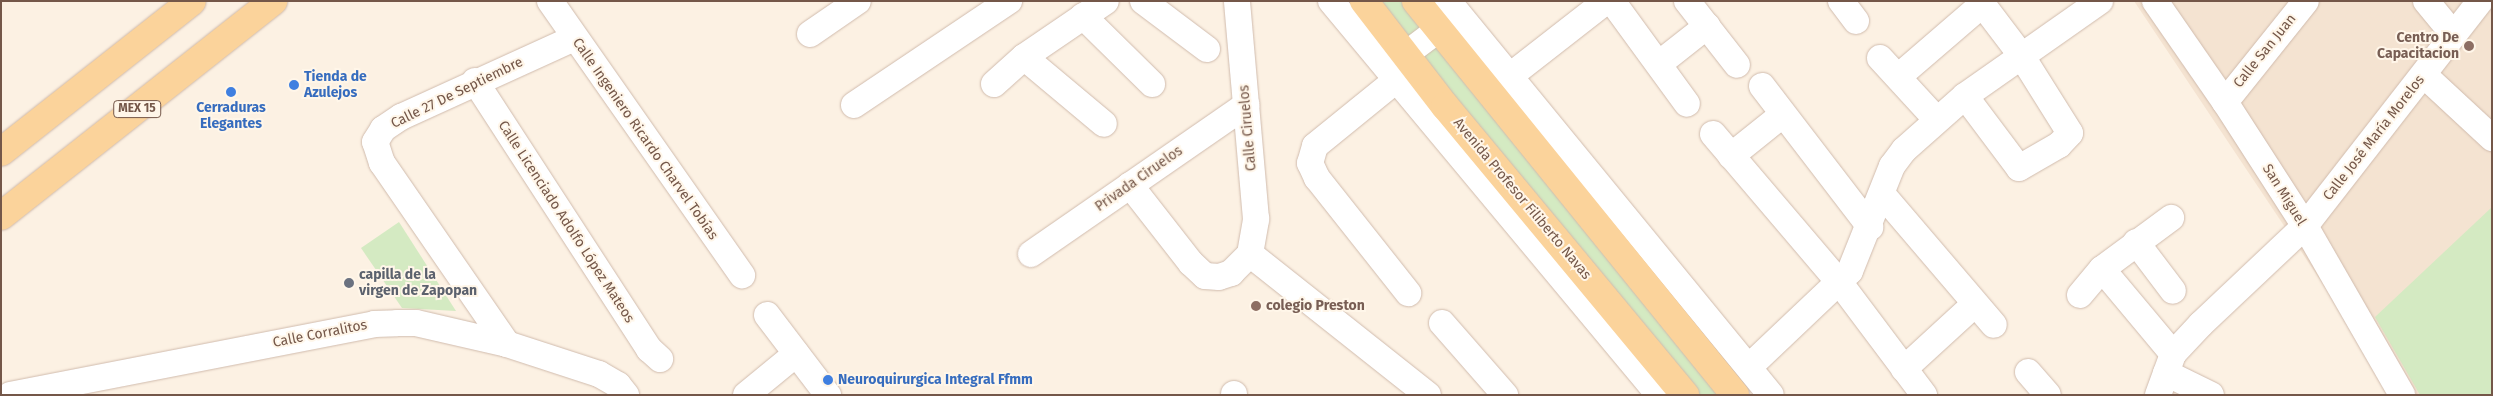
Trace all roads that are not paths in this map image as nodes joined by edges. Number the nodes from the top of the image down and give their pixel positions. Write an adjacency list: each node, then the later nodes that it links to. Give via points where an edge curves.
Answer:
1 (192, 1): 53 (main road)
2 (273, 1): 57 (main road, MEX 15)
3 (550, 1): 27 (street, Calle Ingeniero Ricardo Charvel Tobías)
4 (858, 1): 25 (street)
5 (1009, 1): 47 (street)
6 (1106, 1): 22 (street)
7 (1143, 1): 28 (street)
8 (1237, 1): 46 (street, Calle Ciruelos)
9 (1331, 1): 39 (street)
10 (1364, 1): 29 (main road, Avenida Profesor Filiberto Navas)
11 (1416, 1): 24 (main road)
12 (1448, 1): 36 (street)
13 (1606, 1): 36 (street)
14 (1612, 1): 33 (street)
15 (1687, 1): 23 (street)
16 (2100, 1): 30 (street)
17 (2155, 1): 44 (street, San Miguel)
18 (2306, 1): 44 (street, Calle San Juan)
19 (2426, 1): 26 (street)
20 (2480, 1): 26 (street, Calle José María Morelos)
21 (1981, 3): 30 (street); 37 (street)
22 (1083, 16): 31 (street); 41 (street)
23 (1706, 26): 33 (street); 34 (street)
24 (1439, 29): 29 (street); 89 (main road)
25 (810, 34)
26 (2454, 35): 35 (street, Calle José María Morelos)
27 (574, 38): 38 (street, Calle 27 De Septiembre); 65 (street, Calle Ingeniero Ricardo Charvel Tobías)
28 (1207, 49)
29 (1406, 54): 88 (main road, Avenida Profesor Filiberto Navas, via 1445,106)
30 (2021, 56): 43 (street); 43 (street, via 2070,130 2059,145 2019,168)
31 (1024, 57): 40 (street); 50 (street)
32 (1880, 58): 37 (street)
33 (1660, 63): 45 (street)
34 (1737, 65)
35 (2424, 75): 52 (street); 59 (street, Calle José María Morelos)
36 (1510, 76): 77 (street)
37 (1898, 77): 49 (street)
38 (475, 81): 74 (street, Calle 27 De Septiembre, via 389,125 376,138 375,148 382,163); 76 (street, Calle Licenciado Adolfo López Mateos, via 649,349)
39 (1395, 81): 68 (street, via 1314,146 1310,163 1318,178); 87 (street)
40 (994, 84)
41 (1152, 84)
42 (1762, 86): 48 (street)
43 (1965, 96): 49 (street)
44 (2225, 102): 59 (street, San Miguel)
45 (1687, 104)
46 (1246, 105): 55 (street, Privada Ciruelos); 63 (street, Calle Ciruelos, via 1256,219)
47 (854, 106)
48 (1782, 115): 54 (street); 60 (street)
49 (1936, 119): 56 (street, via 1896,159)
50 (1104, 124)
51 (1713, 134): 54 (street)
52 (2492, 138)
53 (1, 152)
54 (1731, 156): 66 (street)
55 (1130, 185): 62 (street, Privada Ciruelos); 63 (street, via 1191,263 1205,276 1220,277 1231,273)
56 (1882, 194): 60 (street); 70 (street)
57 (1, 216)
58 (2171, 218): 61 (street)
59 (2305, 226): 80 (street, Calle José María Morelos, via 2201,324); 94 (street, San Miguel)
60 (1870, 227): 66 (street, via 1850,271)
61 (2136, 242): 64 (street); 67 (street)
62 (1031, 254)
63 (1250, 254): 85 (street)
64 (2102, 269): 69 (street); 80 (street)
65 (742, 275)
66 (1840, 283): 77 (street); 78 (street)
67 (2173, 291)
68 (1408, 293)
69 (2080, 295)
70 (1975, 304): 73 (street); 78 (street)
71 (767, 315): 75 (street)
72 (1442, 323): 86 (street)
73 (1994, 325)
74 (507, 344): 81 (street, Calle Corralitos, via 599,374); 82 (street, Calle Corralitos, via 416,323 374,324)
75 (796, 354): 83 (street); 84 (street)
76 (660, 359)
77 (1749, 367): 90 (street)
78 (1904, 369): 91 (street)
79 (2028, 372): 92 (street)
80 (2166, 374): 93 (street)
81 (625, 392)
82 (10, 395)
83 (746, 395)
84 (828, 395)
85 (1428, 395)
86 (1505, 395)
87 (1659, 395)
88 (1685, 395)
89 (1735, 395)
90 (1771, 395)
91 (1924, 395)
92 (2048, 395)
93 (2211, 395)
94 (2402, 395)

